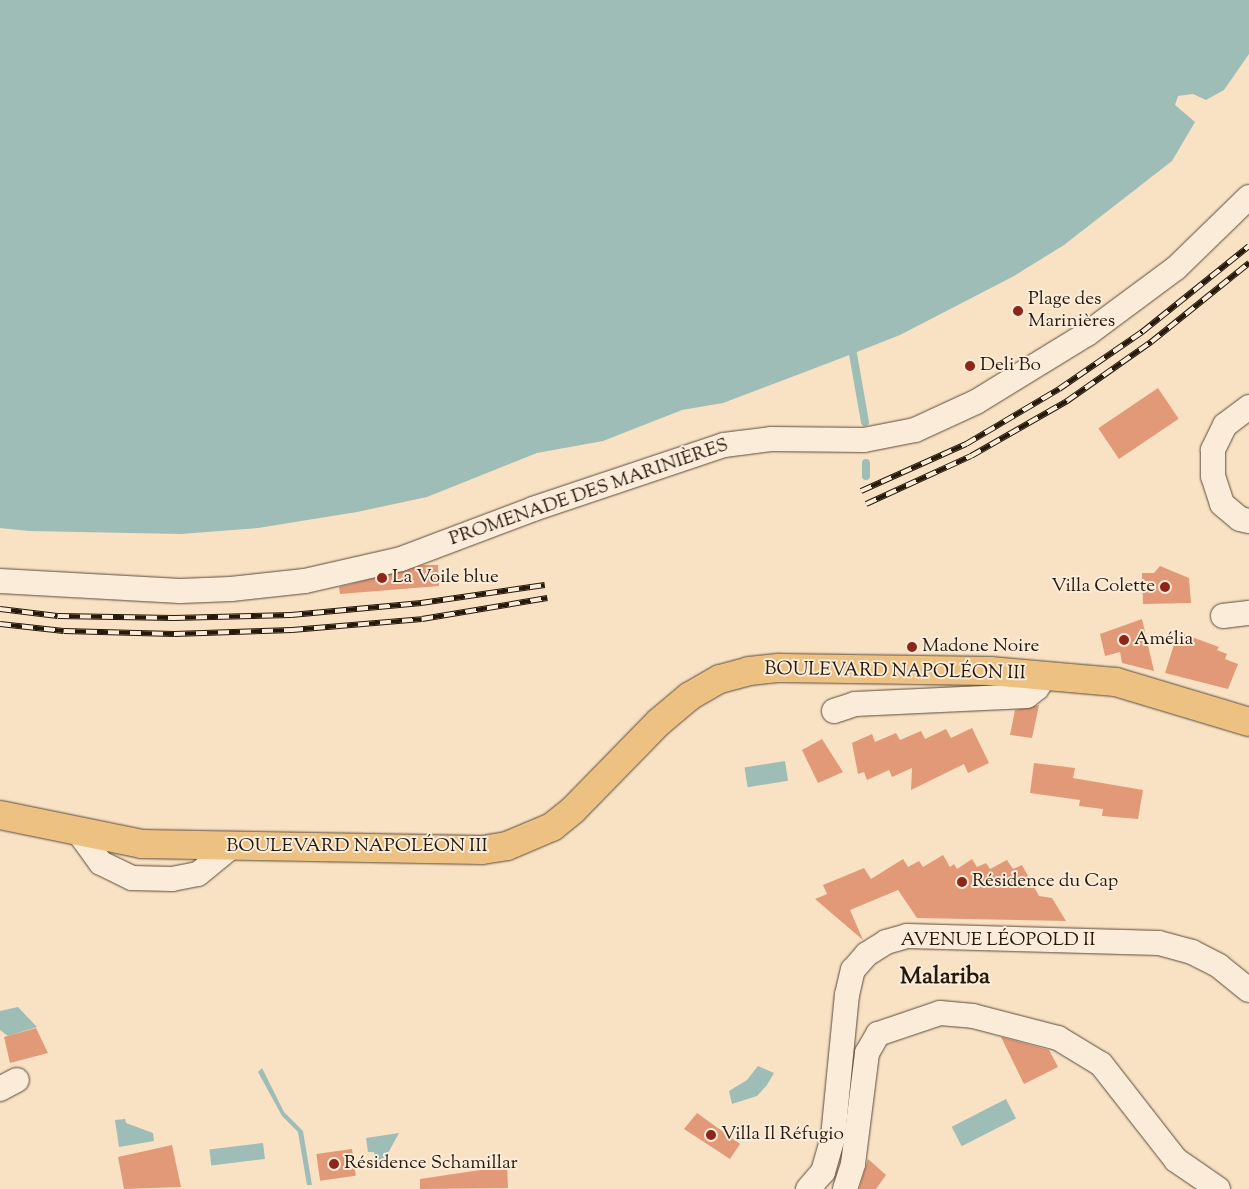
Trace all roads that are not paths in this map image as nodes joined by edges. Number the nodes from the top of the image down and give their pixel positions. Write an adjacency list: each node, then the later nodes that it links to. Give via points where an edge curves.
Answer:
1 (1249, 178): 2 (street, PROMENADE DES MARINIÈRES)
2 (1241, 205): 5 (street, PROMENADE DES MARINIÈRES, via 1176,268 1088,334 976,402 915,430 864,440 772,439 724,445 533,509 401,559 304,581 231,590 180,591)
3 (1249, 406): 4 (street, via 1225,425 1213,450 1213,476 1222,504 1240,519)
4 (1249, 521)
5 (0, 581)
6 (1249, 613): 7 (street)
7 (1223, 616)
8 (1045, 675): 9 (street, via 1027,696 855,704); 10 (main road, BOULEVARD NAPOLÉON III, via 1116,682); 11 (main road, BOULEVARD NAPOLÉON III, via 990,671 780,668 749,671 720,679 690,696 659,722 573,810 552,827 507,846 482,850 142,844)
9 (834, 711)
10 (1249, 722)
11 (0, 815)
12 (1249, 990): 13 (street, AVENUE LÉOPOLD II, via 1206,959 1159,943 908,936 886,942 867,954 854,970 847,995 833,1137 823,1172)
13 (808, 1189)
14 (845, 1189): 15 (street, via 853,1164 867,1053 878,1034 940,1013 973,1016 1058,1038 1101,1064 1176,1160)
15 (1218, 1189)

